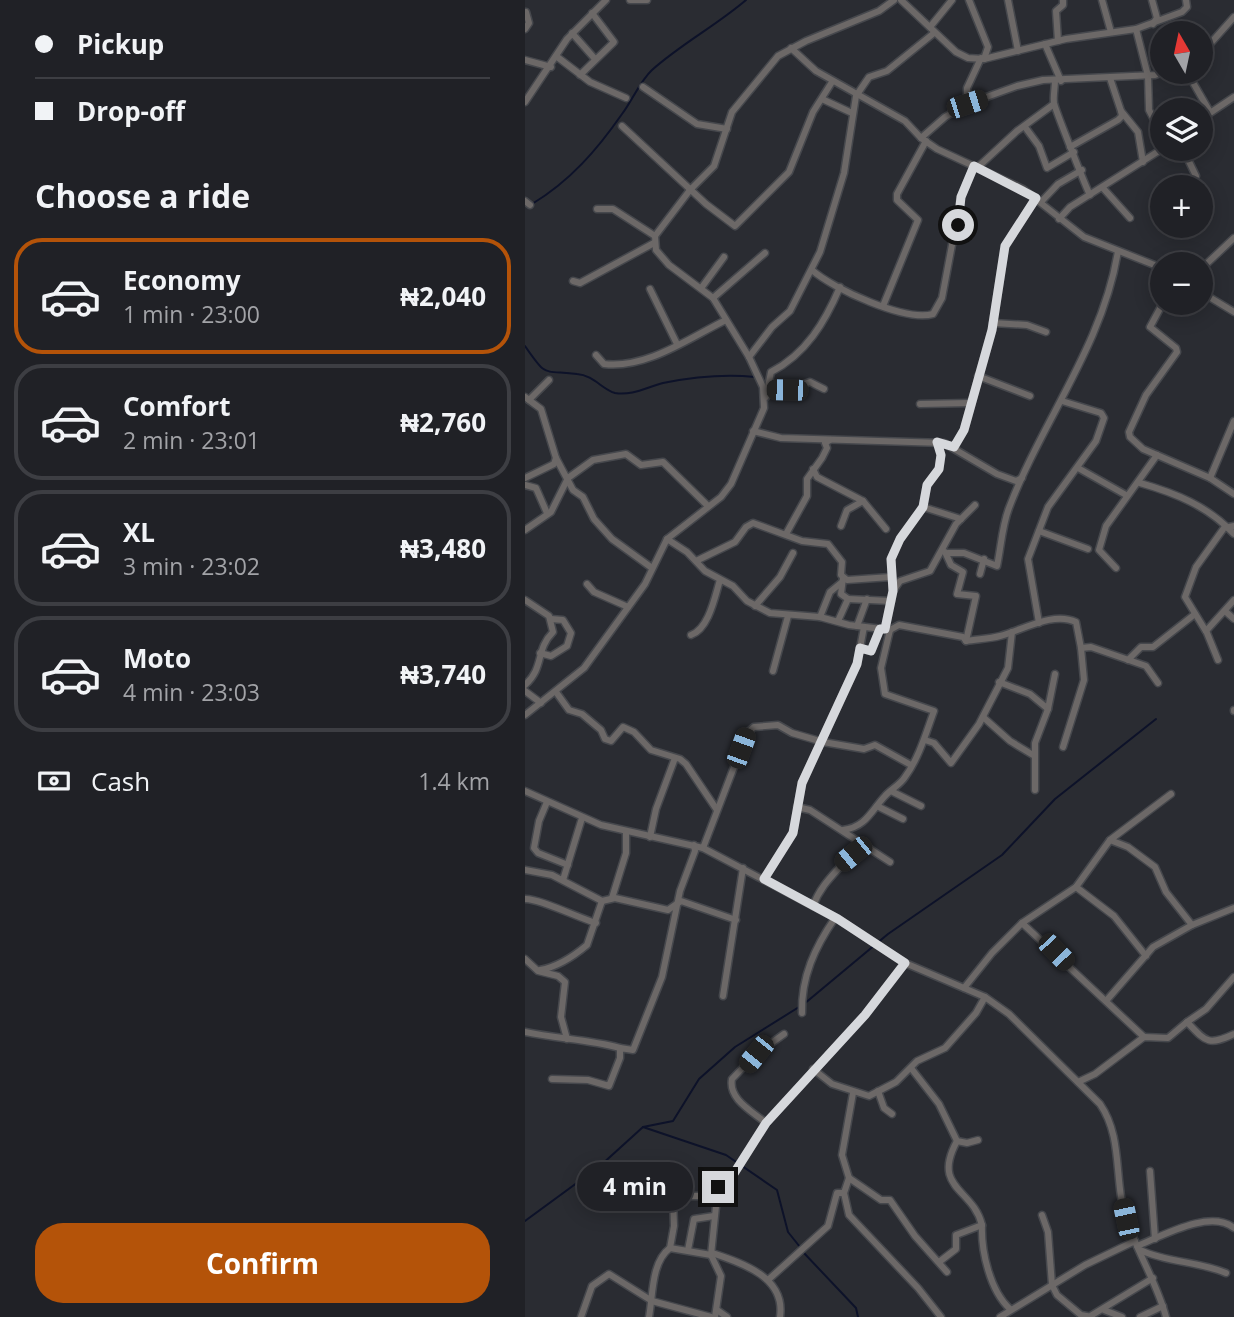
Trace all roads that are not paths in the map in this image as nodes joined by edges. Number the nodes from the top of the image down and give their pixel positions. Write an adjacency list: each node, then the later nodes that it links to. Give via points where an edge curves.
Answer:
1 (606, 0): 14 (street)
2 (630, 0): 3 (street)
3 (647, 0)
4 (894, 0): 27 (street, via 879,11)
5 (901, 0): 21 (street)
6 (952, 0): 21 (street)
7 (969, 0): 31 (street, via 988,47)
8 (1008, 0): 28 (street)
9 (1063, 0): 24 (street, via 1056,11)
10 (1102, 0): 22 (street)
11 (1152, 0): 16 (street)
12 (1186, 0): 17 (street, via 1188,7 1182,12)
13 (526, 12): 19 (street, via 529,23)
14 (593, 13): 23 (street); 30 (street, via 614,42)
15 (1234, 17): 25 (street)
16 (1155, 21)
17 (1160, 21)
18 (1150, 25): 20 (street)
19 (525, 29)
20 (1136, 29): 22 (street); 34 (street)
21 (932, 30): 31 (street, via 955,52); 41 (street, via 887,71 869,77)
22 (1111, 32): 24 (street)
23 (572, 33): 29 (street); 30 (street)
24 (1058, 41): 26 (street)
25 (1213, 41)
26 (1045, 44): 28 (street); 38 (street)
27 (792, 48): 39 (street); 54 (street, via 773,61 738,103)
28 (1019, 51): 31 (street)
29 (556, 55): 33 (street); 36 (street)
30 (595, 59): 36 (street)
31 (982, 59): 46 (street, via 967,88)
32 (525, 60): 33 (street)
33 (551, 67): 45 (street)
34 (1146, 74): 35 (street); 37 (street); 50 (street)
35 (1150, 74)
36 (580, 75): 43 (street)
37 (1110, 78): 38 (street); 49 (street)
38 (1058, 80): 46 (street, via 1017,86); 47 (street)
39 (832, 82): 41 (street); 44 (street)
40 (643, 87): 54 (street, via 697,124)
41 (856, 96): 51 (street); 55 (street, via 905,121)
42 (1234, 97): 48 (street)
43 (626, 98)
44 (822, 99): 51 (street); 62 (street, via 789,172 739,224 731,225)
45 (525, 102)
46 (967, 104): 55 (street, via 945,117)
47 (1054, 104): 53 (street); 56 (street)
48 (1213, 110)
49 (1121, 111): 56 (street, via 1118,120); 58 (street, via 1138,132)
50 (1150, 112)
51 (852, 113): 75 (street, via 844,173)
52 (622, 126): 62 (street)
53 (1025, 127): 56 (street, via 1047,168); 59 (street)
54 (727, 129): 62 (street, via 714,166)
55 (924, 139): 59 (street); 82 (street, via 897,194 897,200 918,220)
56 (1072, 150): 60 (street)
57 (1150, 157): 58 (street)
58 (1143, 162): 61 (street)
59 (976, 166): 64 (street); 82 (street, via 959,204 939,308 920,318)
60 (1082, 170): 63 (street); 64 (street)
61 (1103, 188): 63 (street); 66 (street)
62 (689, 190): 69 (street)
63 (1090, 195): 67 (street)
64 (1039, 200): 67 (street); 86 (street, via 1005,246)
65 (597, 209): 69 (street, via 613,209)
66 (1130, 218)
67 (1059, 219): 70 (street, via 1084,237)
68 (1234, 238): 73 (street)
69 (654, 239): 76 (street, via 580,283); 77 (street, via 669,265)
70 (1118, 251): 74 (street); 98 (street, via 1107,300)
71 (765, 253): 80 (street)
72 (724, 257): 77 (street)
73 (1213, 258)
74 (1150, 263)
75 (813, 270): 78 (street); 90 (street, via 790,311)
76 (573, 281)
77 (702, 287): 80 (street)
78 (840, 287): 82 (street); 94 (street, via 827,315 796,357 771,372)
79 (650, 289): 88 (street)
80 (713, 298): 85 (street)
81 (1213, 299): 83 (street)
82 (883, 306)
83 (1234, 312)
84 (1156, 315): 106 (street, via 1150,327 1177,352 1146,395 1129,432 1133,442)
85 (726, 320): 88 (street); 90 (street)
86 (993, 323): 87 (street, via 1027,325); 91 (street)
87 (1046, 332)
88 (677, 344): 89 (street, via 624,365 604,364)
89 (596, 355)
90 (749, 356): 97 (street)
91 (978, 376): 95 (street); 99 (street)
92 (549, 380): 96 (street)
93 (824, 388): 94 (street, via 810,382 787,390)
94 (769, 389): 97 (street)
95 (1030, 396)
96 (527, 399): 107 (street, via 541,408)
97 (765, 400): 102 (street)
98 (1062, 401): 109 (street, via 1103,415 1096,442); 112 (street)
99 (969, 403): 100 (street); 105 (street, via 964,430)
100 (920, 404)
101 (1234, 421): 113 (street, via 1229,445)
102 (753, 431): 103 (street, via 781,438); 120 (street, via 731,484)
103 (830, 440): 104 (street); 108 (street)
104 (937, 442): 105 (street); 121 (street, via 939,469 927,485)
105 (954, 447): 112 (street, via 997,474 1016,481)
106 (1157, 455): 113 (street); 114 (street)
107 (556, 457): 110 (street, via 554,464); 111 (street)
108 (813, 468): 118 (street, via 817,477); 129 (street, via 807,496)
109 (1078, 468): 117 (street); 128 (street, via 1048,507)
110 (525, 478)
111 (568, 478): 120 (street, via 593,460 625,454 641,465 663,462); 122 (street, via 557,504); 137 (street, via 608,535)
112 (1022, 478): 135 (street, via 1009,509 997,566)
113 (1210, 478): 116 (street)
114 (1140, 483): 117 (street); 125 (street, via 1188,499)
115 (525, 485): 122 (street, via 535,488)
116 (1234, 494)
117 (1126, 495): 138 (street, via 1106,526 1099,550)
118 (863, 501): 124 (street, via 847,510); 126 (street)
119 (975, 505): 123 (street)
120 (708, 506): 131 (street)
121 (923, 507): 123 (street); 140 (street, via 900,539 891,559)
122 (547, 513): 127 (street)
123 (963, 520): 133 (street, via 956,524)
124 (841, 526)
125 (1231, 527): 130 (street); 153 (street, via 1221,532 1196,567 1185,597)
126 (886, 529)
127 (525, 530)
128 (1039, 531): 132 (street); 159 (street, via 1028,559)
129 (786, 534): 136 (street, via 753,523 735,542); 142 (street, via 828,544 842,562)
130 (1234, 534)
131 (667, 539): 136 (street); 137 (street)
132 (1088, 549)
133 (946, 552): 135 (street); 144 (street, via 939,551 930,571 900,581); 165 (street, via 951,565 963,572 957,594 976,596)
134 (793, 553): 150 (street, via 776,583)
135 (984, 559): 139 (street)
136 (697, 561): 141 (street)
137 (652, 568): 151 (street)
138 (1116, 568)
139 (980, 574)
140 (891, 577): 142 (street); 144 (street)
141 (720, 580): 150 (street); 164 (street, via 706,619)
142 (842, 581): 145 (street, via 841,594); 155 (street, via 830,592)
143 (587, 584): 151 (street, via 594,592)
144 (893, 591): 149 (street)
145 (848, 599): 146 (street); 158 (street)
146 (867, 599): 149 (street); 160 (street)
147 (525, 600): 156 (street)
148 (1234, 600): 152 (street)
149 (891, 601): 161 (street)
150 (755, 606): 154 (street)
151 (628, 607): 177 (street, via 584,668)
152 (1225, 611): 157 (street); 162 (street)
153 (1195, 614): 162 (street); 169 (street, via 1153,647 1141,647)
154 (788, 616): 155 (street); 171 (street)
155 (820, 617): 158 (street)
156 (551, 619): 168 (street, via 553,632); 168 (street, via 563,620 571,634 567,646 551,656)
157 (1234, 620)
158 (838, 621): 160 (street)
159 (1039, 623): 163 (street); 167 (street, via 1076,622)
160 (860, 626): 161 (street); 166 (street)
161 (885, 629): 165 (street, via 899,625); 166 (street, via 871,651); 182 (street, via 881,668 885,694 934,711)
162 (1206, 631): 170 (street)
163 (1012, 632): 165 (street); 173 (street, via 1008,668)
164 (691, 635)
165 (966, 640)
166 (860, 648): 183 (street)
167 (1081, 648): 169 (street); 184 (street, via 1084,680)
168 (540, 653): 175 (street, via 536,675)
169 (1129, 660): 174 (street, via 1146,666)
170 (1218, 660)
171 (773, 671)
172 (1055, 674): 179 (street)
173 (999, 682): 179 (street, via 1030,694); 181 (street)
174 (1158, 683)
175 (525, 684)
176 (525, 691): 178 (street)
177 (555, 692): 178 (street); 186 (street, via 569,710 601,730 605,739 611,741 623,727 651,750)
178 (541, 703): 180 (street)
179 (1048, 709): 185 (street)
180 (525, 715)
181 (983, 717): 182 (street, via 951,763 934,743); 185 (street)
182 (925, 740): 187 (street)
183 (823, 742): 187 (street, via 864,749 875,745); 195 (street, via 802,783); 196 (street, via 779,725 754,727 747,733)
184 (1063, 747)
185 (1033, 755): 189 (street)
186 (675, 758): 196 (street, via 698,778); 201 (street)
187 (911, 765): 188 (street)
188 (891, 790): 193 (street); 194 (street)
189 (1035, 790)
190 (525, 791): 192 (street)
191 (1171, 794): 202 (street)
192 (547, 803): 197 (street); 207 (street, via 534,848)
193 (877, 806): 198 (street); 199 (street, via 868,819)
194 (921, 806)
195 (797, 807): 199 (street); 210 (street, via 793,833)
196 (717, 810): 205 (street)
197 (582, 818): 200 (street); 207 (street)
198 (903, 819)
199 (843, 830): 203 (street)
200 (626, 832): 201 (street); 214 (street, via 626,853)
201 (650, 837): 204 (street)
202 (1110, 840): 212 (street); 223 (street, via 1155,867 1166,892)
203 (859, 842): 206 (street); 217 (street, via 820,888)
204 (694, 845): 205 (street); 216 (street)
205 (703, 848): 208 (street)
206 (890, 862)
207 (568, 865): 211 (street)
208 (743, 868): 210 (street); 220 (street)
209 (525, 870): 211 (street)
210 (764, 879): 217 (street)
211 (563, 880): 215 (street)
212 (1076, 887): 222 (street); 224 (street, via 1114,916)
213 (525, 899): 221 (street, via 535,898)
214 (611, 900): 215 (street); 216 (street, via 668,910)
215 (602, 901): 221 (street)
216 (681, 901): 220 (street); 242 (street, via 661,977 633,1050)
217 (813, 906): 219 (street)
218 (1234, 908): 223 (street)
219 (835, 918): 226 (street); 234 (street, via 817,943 810,963)
220 (736, 920): 230 (street)
221 (596, 923): 227 (street, via 582,950 558,966)
222 (1022, 923): 229 (street); 232 (street)
223 (1192, 925): 224 (street, via 1153,947)
224 (1146, 956): 232 (street)
225 (525, 959): 227 (street)
226 (905, 963): 229 (street); 244 (street, via 865,1015)
227 (538, 971): 241 (street, via 558,976 566,985 561,1017)
228 (1234, 977): 236 (street, via 1206,1009)
229 (964, 988): 231 (street)
230 (723, 996)
231 (985, 998): 235 (street); 243 (street, via 944,1048)
232 (1106, 1001): 240 (street)
233 (1017, 1007): 235 (street)
234 (802, 1013)
235 (1009, 1014): 246 (street)
236 (1187, 1022): 239 (street, via 1204,1040 1215,1043); 240 (street, via 1168,1038)
237 (525, 1032): 241 (street)
238 (784, 1034): 250 (street, via 731,1079 737,1099)
239 (1234, 1034)
240 (1144, 1037): 246 (street)
241 (567, 1039): 242 (street)
242 (619, 1048): 245 (street, via 610,1086)
243 (911, 1068): 247 (street); 252 (street, via 939,1104)
244 (813, 1069): 248 (street); 250 (street)
245 (552, 1079)
246 (1078, 1082): 262 (street, via 1108,1116 1124,1210)
247 (878, 1091): 248 (street, via 869,1096); 249 (street, via 884,1108)
248 (853, 1093): 254 (street, via 842,1155)
249 (892, 1114)
250 (766, 1123): 256 (street)
251 (978, 1140): 252 (street)
252 (957, 1141): 259 (street, via 948,1157 950,1181 978,1211)
253 (1150, 1171): 261 (street)
254 (849, 1178): 255 (street); 266 (street, via 881,1200 890,1200)
255 (844, 1193): 270 (street, via 837,1194 828,1226); 283 (street, via 849,1215)
256 (716, 1196): 258 (street); 263 (street, via 673,1196)
257 (1042, 1215): 271 (street)
258 (714, 1216): 264 (street, via 694,1219); 265 (street)
259 (982, 1225): 266 (street, via 956,1235 956,1249); 274 (street, via 994,1291)
260 (1234, 1228): 261 (street, via 1227,1222 1208,1220)
261 (1155, 1239): 262 (street)
262 (1137, 1246): 268 (street, via 1157,1258 1204,1264); 269 (street); 271 (street)
263 (670, 1248): 264 (street); 272 (street, via 658,1266)
264 (688, 1250): 265 (street)
265 (711, 1254): 270 (street, via 753,1268); 276 (street, via 721,1276)
266 (939, 1262): 267 (street)
267 (947, 1272)
268 (1226, 1273)
269 (1153, 1278): 273 (street); 275 (street)
270 (768, 1280): 282 (street, via 777,1294)
271 (1052, 1284): 274 (street); 277 (street)
272 (652, 1301): 276 (street); 279 (street, via 609,1274 591,1286); 280 (street)
273 (1163, 1306): 286 (street); 287 (street)
274 (1010, 1309): 284 (street)
275 (1104, 1310): 278 (street); 285 (street)
276 (715, 1315): 281 (street)
277 (1078, 1316): 278 (street)
278 (1092, 1316)
279 (581, 1317)
280 (649, 1317)
281 (727, 1317)
282 (780, 1317)
283 (941, 1317)
284 (1000, 1317)
285 (1122, 1317)
286 (1140, 1317)
287 (1166, 1317)

